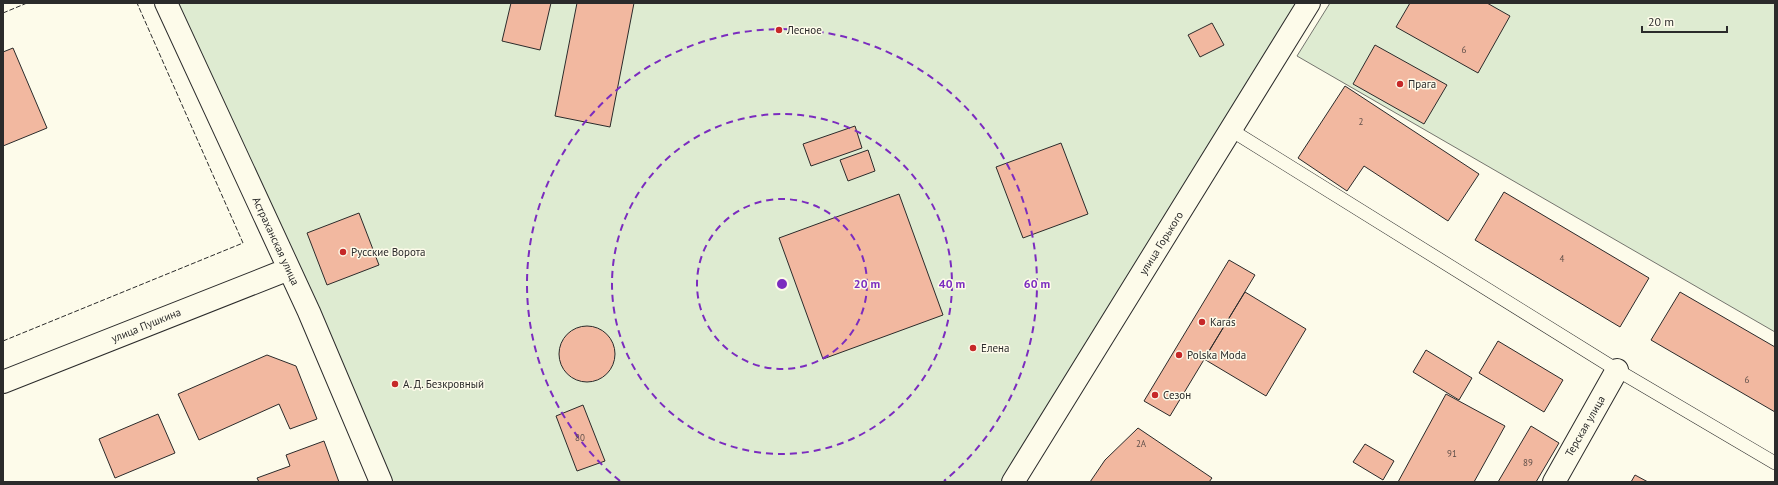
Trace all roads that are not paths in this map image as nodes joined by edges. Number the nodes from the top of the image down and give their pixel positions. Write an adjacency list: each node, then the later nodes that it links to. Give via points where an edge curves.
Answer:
1 (166, 3): 4 (street, Астраханская улица)
2 (1309, 3): 3 (street, улица Горького)
3 (1231, 130): 5 (lane); 9 (street, улица Горького)
4 (289, 269): 6 (street, улица Пушкина); 8 (street, Астраханская улица)
5 (1617, 370): 7 (lane); 10 (street, Терская улица)
6 (3, 382)
7 (1775, 463)
8 (381, 482)
9 (1013, 482)
10 (1554, 482)

